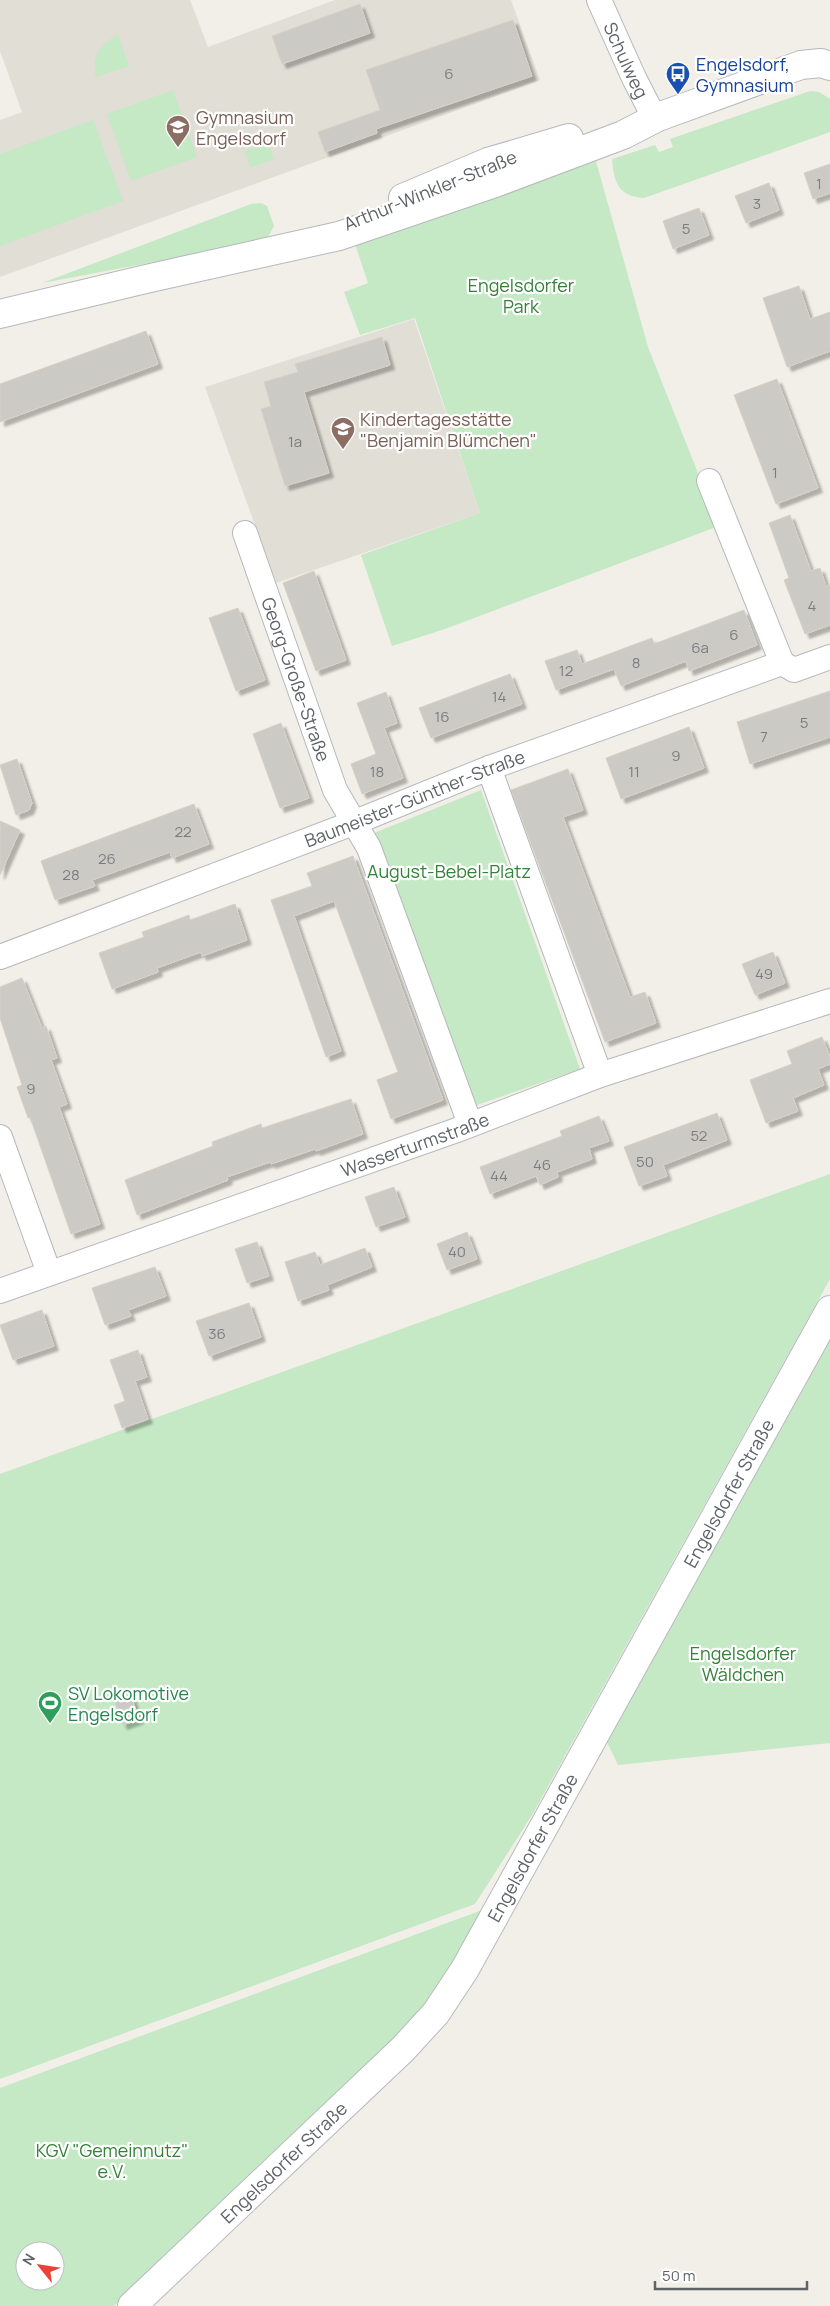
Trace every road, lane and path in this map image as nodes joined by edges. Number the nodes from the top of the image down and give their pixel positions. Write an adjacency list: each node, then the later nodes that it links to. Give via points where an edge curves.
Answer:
1 (600, 0): 3 (street, Schulweg)
2 (830, 66): 3 (main road, Arthur-Winkler-Straße, via 821,63 801,65)
3 (655, 119): 4 (main road, Arthur-Winkler-Straße, via 623,135 495,183 340,236)
4 (0, 314)
5 (709, 481): 8 (street)
6 (245, 532): 10 (street, Georg-Große-Straße, via 336,790)
7 (830, 657): 8 (street, Baumeister-Günther-Straße, via 794,670)
8 (782, 663): 9 (street, Baumeister-Günther-Straße)
9 (489, 768): 10 (street, Baumeister-Günther-Straße); 13 (street)
10 (353, 823): 11 (street, Baumeister-Günther-Straße); 14 (street, via 369,848)
11 (0, 957)
12 (830, 1001): 13 (street, Wasserturmstraße)
13 (600, 1075): 14 (street, Wasserturmstraße)
14 (470, 1124): 16 (street, Wasserturmstraße)
15 (0, 1136): 16 (street)
16 (50, 1273): 17 (street, Wasserturmstraße)
17 (0, 1291)
18 (830, 1310): 19 (main road, Engelsdorfer Straße, via 465,1969 436,2013 403,2049)
19 (132, 2306)

